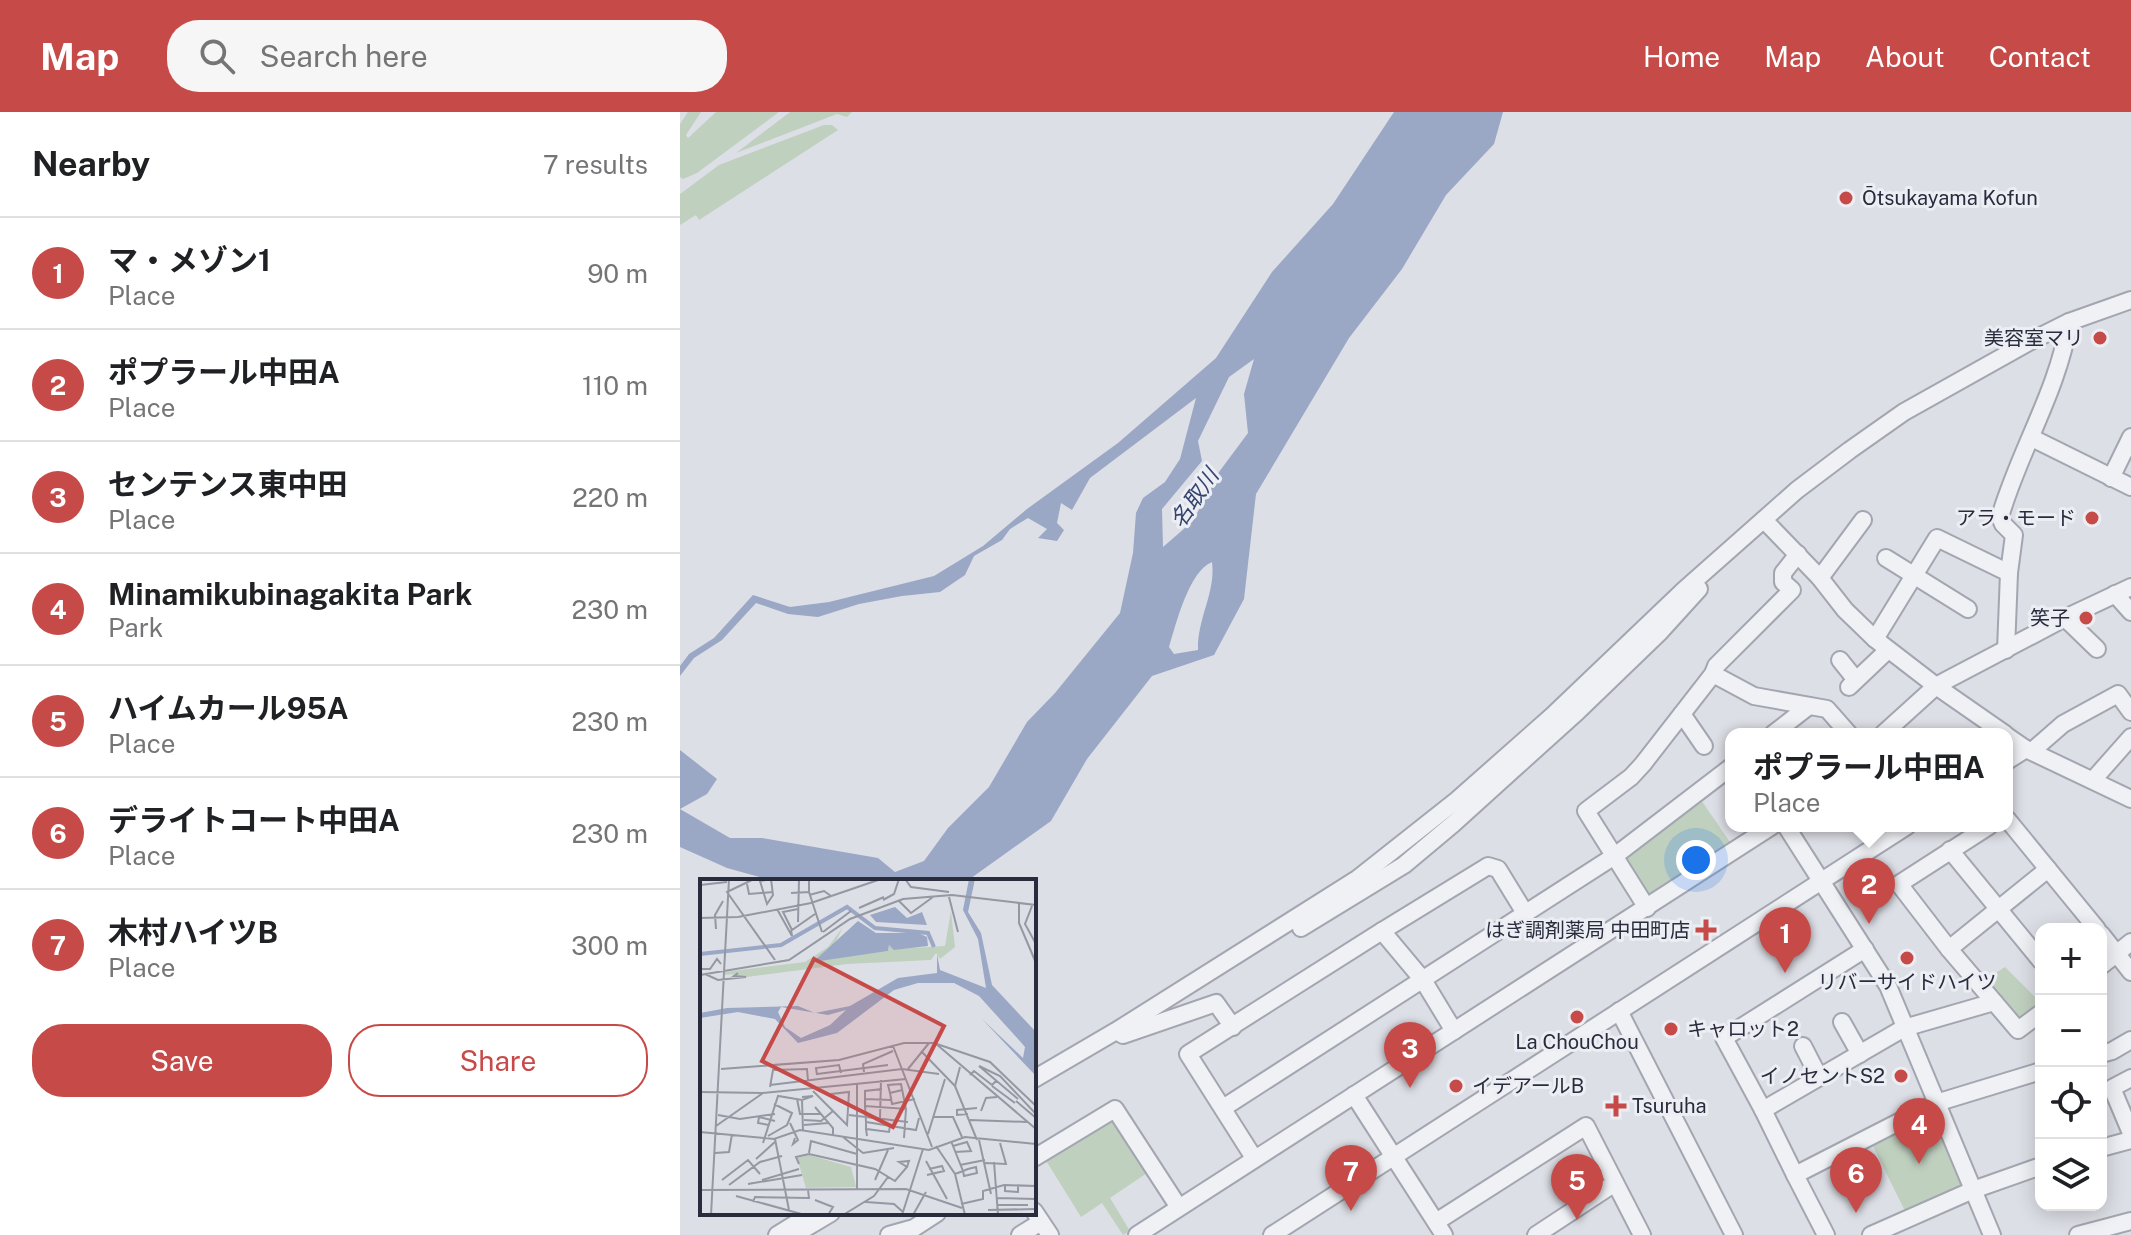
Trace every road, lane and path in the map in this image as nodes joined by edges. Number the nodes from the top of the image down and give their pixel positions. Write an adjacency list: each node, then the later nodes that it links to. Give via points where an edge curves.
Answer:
1 (2123, 302): 2 (street); 3 (street)
2 (2131, 315)
3 (2069, 322): 5 (street, via 2065,348); 9 (street, via 1904,412 1797,490)
4 (2131, 437): 6 (street)
5 (2032, 438): 6 (street); 12 (street, via 2000,517 2014,535)
6 (2111, 478): 7 (street)
7 (2131, 487)
8 (1863, 520): 14 (street)
9 (1765, 521): 10 (street); 69 (street, via 1738,542 1660,632 1404,865 1204,987)
10 (1798, 554): 14 (street); 23 (street, via 1783,573 1783,582 1792,590)
11 (1886, 558): 13 (street)
12 (2009, 573): 13 (street, via 1937,538); 21 (street)
13 (1915, 574): 16 (street); 19 (street)
14 (1820, 578): 19 (street)
15 (2123, 590): 17 (street); 18 (street)
16 (1968, 609)
17 (2131, 612)
18 (2065, 618): 20 (street); 21 (street)
19 (1881, 644): 22 (street, via 1852,683); 24 (street)
20 (2097, 649)
21 (2006, 650): 24 (street)
22 (1840, 660)
23 (1713, 674): 25 (street, via 1754,696); 27 (street)
24 (1936, 686): 30 (street); 31 (street)
25 (1809, 706): 28 (street); 29 (street, via 1827,709)
26 (2131, 712): 35 (street, via 2118,694)
27 (1682, 714): 34 (street); 46 (street, via 1631,777 1586,811)
28 (1781, 728)
29 (1844, 728)
30 (1890, 728)
31 (1996, 728)
32 (2131, 737): 38 (street)
33 (2013, 740): 35 (street)
34 (1704, 746)
35 (2029, 750): 36 (street); 38 (street)
36 (2013, 758)
37 (1725, 772): 46 (street)
38 (2093, 780): 39 (street)
39 (2131, 799)
40 (2013, 826): 47 (street)
41 (1763, 832): 49 (street)
42 (1790, 832): 48 (street)
43 (1898, 832): 48 (street)
44 (1979, 832): 45 (street)
45 (1950, 850): 50 (street); 57 (street, via 1899,884)
46 (1616, 855): 49 (street); 51 (street)
47 (2048, 869): 50 (street); 52 (street)
48 (1822, 881): 56 (street); 64 (street)
49 (1647, 908): 70 (street)
50 (1998, 909): 57 (street); 59 (street)
51 (1525, 913): 53 (street, via 1498,869 1488,866); 62 (street)
52 (2092, 923)
53 (1382, 931): 62 (street); 67 (street)
54 (2107, 942): 58 (street)
55 (2131, 942): 58 (street)
56 (1865, 949): 68 (street, via 1888,986); 83 (street, via 1724,1038)
57 (1949, 949): 63 (street)
58 (2116, 953): 60 (street); 61 (street)
59 (2035, 954)
60 (2107, 961)
61 (2131, 972)
62 (1423, 980): 70 (street); 82 (street)
63 (1994, 1002): 65 (street, via 2018,1030); 68 (street)
64 (1619, 1011): 87 (street); 110 (street)
65 (2035, 1017)
66 (1842, 1022): 73 (street)
67 (1233, 1027): 69 (street, via 1216,1003 1123,1035); 82 (street, via 1188,1054)
68 (1904, 1028): 73 (street); 81 (street)
69 (1116, 1031): 77 (street); 79 (street)
70 (1454, 1031): 80 (street)
71 (1803, 1046): 76 (street)
72 (2117, 1048): 74 (street)
73 (1860, 1054): 76 (street)
74 (2131, 1061)
75 (2035, 1073): 81 (street)
76 (1819, 1077): 83 (street)
77 (1036, 1078)
78 (2131, 1078): 84 (street, via 2112,1088)
79 (1036, 1088)
80 (1354, 1095): 87 (street); 89 (street)
81 (1936, 1103): 91 (street); 93 (street)
82 (1223, 1108): 89 (street)
83 (1763, 1110): 91 (street)
84 (2131, 1133)
85 (2131, 1140): 86 (street)
86 (2107, 1146)
87 (1394, 1156): 100 (street); 107 (street)
88 (1036, 1157): 94 (street, via 1115,1109)
89 (1254, 1158): 94 (street)
90 (2035, 1168): 93 (street)
91 (1795, 1175): 111 (street)
92 (1615, 1183): 100 (street, via 1586,1126); 108 (street); 109 (street)
93 (1973, 1190): 112 (street); 113 (street)
94 (1178, 1206): 106 (street)
95 (810, 1215): 102 (street)
96 (828, 1215): 103 (street)
97 (934, 1215): 104 (street)
98 (2131, 1221): 101 (street)
99 (1042, 1222): 105 (street)
100 (1440, 1229)
101 (2089, 1233)
102 (777, 1235)
103 (794, 1235)
104 (889, 1235)
105 (1020, 1235)
106 (1137, 1235)
107 (1272, 1235)
108 (1536, 1235)
109 (1642, 1235)
110 (1734, 1235)
111 (1826, 1235)
112 (1871, 1235)
113 (1992, 1235)

